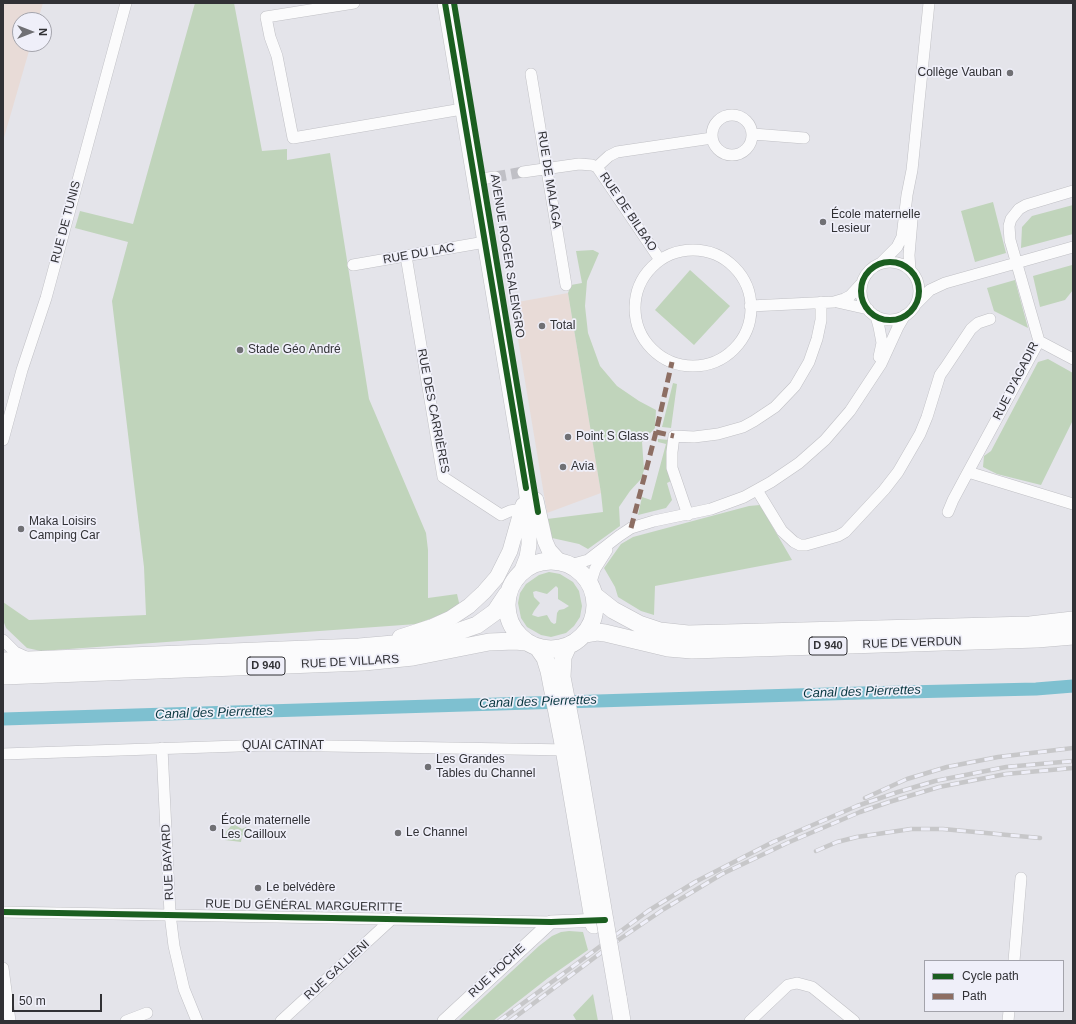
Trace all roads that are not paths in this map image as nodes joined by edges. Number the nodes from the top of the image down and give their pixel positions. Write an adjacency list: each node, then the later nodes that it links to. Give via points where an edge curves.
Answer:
1 (126, 3): 38 (street, RUE DE TUNIS, via 46,298 22,370)
2 (354, 3): 7 (street, via 266,17 277,56 293,138)
3 (445, 3): 7 (main road, AVENUE ROGER SALENGRO)
4 (454, 3): 15 (main road, AVENUE ROGER SALENGRO)
5 (929, 3): 13 (street)
6 (531, 74): 12 (street, RUE DE MALAGA)
7 (462, 109): 15 (main road, AVENUE ROGER SALENGRO)
8 (753, 134): 9 (street, via 747,149 733,156 720,152); 9 (street, via 750,124 737,115 730,115 716,123); 10 (street)
9 (712, 138): 11 (street, via 613,153)
10 (804, 138)
11 (598, 168): 12 (street, RUE DE BILBAO, via 592,164 579,164); 20 (street, RUE DE BILBAO)
12 (547, 169): 14 (street, RUE DE BILBAO); 27 (street, RUE DE MALAGA)
13 (912, 170): 21 (street, via 901,240 892,254); 24 (street, via 914,193 909,251)
14 (524, 172)
15 (484, 179): 17 (main road, AVENUE ROGER SALENGRO); 47 (main road, AVENUE ROGER SALENGRO, via 541,528 546,545)
16 (1073, 191): 22 (street, RUE D'AGADIR, via 1026,205 1015,213 1009,226 1009,233)
17 (485, 242): 19 (street, RUE DU LAC); 40 (main road, AVENUE ROGER SALENGRO)
18 (1073, 247): 22 (street)
19 (406, 256): 23 (street, RUE DU LAC); 43 (street, RUE DES CARRIÈRES, via 443,477 501,515)
20 (660, 260): 31 (street, via 675,253 692,250 714,254 724,259 742,279 749,295); 31 (street, via 652,266 640,284 635,315 647,344 667,360 693,366 723,358 744,335)
21 (880, 263): 24 (street, via 896,262); 26 (street, via 869,271)
22 (1016, 263): 25 (street); 35 (street, RUE D'AGADIR)
23 (353, 265)
24 (912, 273): 25 (street, via 929,282); 30 (street, via 919,291)
25 (946, 282): 30 (street, via 930,290)
26 (862, 283): 29 (street, via 850,296); 32 (street, via 862,297)
27 (566, 285)
28 (821, 302): 29 (street); 31 (street); 45 (street, via 821,320 809,362 795,386 780,402 754,421 730,431 707,436 674,436 672,468)
29 (834, 302): 32 (street)
30 (916, 304): 33 (street)
31 (750, 306)
32 (872, 313): 33 (street, via 892,320); 37 (street, via 879,327 882,346)
33 (906, 315): 37 (street)
34 (990, 319): 41 (street, via 978,323 971,329 940,375 920,434 898,472 844,532 806,545 794,542 782,531)
35 (1039, 341): 36 (street); 39 (street, RUE D'AGADIR)
36 (1073, 359)
37 (869, 382): 41 (street, via 847,415 817,447 789,470)
38 (3, 440)
39 (968, 472): 42 (street); 44 (street, RUE D'AGADIR)
40 (526, 488): 43 (main road); 48 (main road, AVENUE ROGER SALENGRO, via 529,545 528,557)
41 (757, 490): 45 (street, via 722,505)
42 (1073, 504)
43 (522, 510): 57 (main road, via 510,551 502,568 490,585 469,606 431,628)
44 (948, 512)
45 (688, 515): 46 (street, via 638,526 627,530)
46 (615, 540): 47 (street, via 588,560); 49 (street, via 595,569)
47 (564, 563): 48 (main road, via 551,560); 49 (main road, via 582,573)
48 (522, 570): 50 (main road)
49 (592, 590): 51 (main road, RUE DE VERDUN / D 940, via 612,610 639,624 688,634 1030,625); 52 (main road, via 594,615)
50 (507, 594): 55 (main road, via 506,609 510,623 518,635); 57 (main road, RUE DE VILLARS / D 940, via 490,616 460,632 411,642)
51 (1073, 620)
52 (585, 634): 53 (main road, RUE DE VERDUN / D 940, via 605,633 668,648 692,650); 56 (main road)
53 (1073, 636)
54 (3, 640): 58 (street, via 15,652)
55 (532, 645): 56 (main road, via 552,650); 59 (main road, RUE DE VILLARS / D 940, via 515,641 489,642 413,658 372,662); 60 (main road, via 547,662)
56 (568, 646): 60 (main road)
57 (359, 647): 58 (main road, RUE DE VILLARS / D 940)
58 (32, 660): 59 (main road, RUE DE VILLARS / D 940)
59 (4, 673)
60 (557, 682): 62 (main road)
61 (162, 748): 62 (street, QUAI CATINAT, via 268,746); 63 (street, QUAI CATINAT); 66 (street, RUE BAYARD)
62 (570, 750): 69 (main road)
63 (3, 754)
64 (1021, 878): 70 (street)
65 (3, 912): 66 (street, RUE DU GÉNÉRAL MARGUERITTE)
66 (170, 914): 67 (street, RUE DU GÉNÉRAL MARGUERITTE); 76 (street, RUE BAYARD, via 180,977)
67 (393, 918): 68 (street, RUE DU GÉNÉRAL MARGUERITTE); 77 (street, RUE GALLIENI)
68 (551, 922): 69 (street, RUE DU GÉNÉRAL MARGUERITTE); 78 (street, RUE HOCHE)
69 (599, 922): 72 (main road, bridge)
70 (1014, 960)
71 (3, 968): 74 (street)
72 (612, 999): 79 (main road); 80 (main road)
73 (147, 1013): 75 (street)
74 (10, 1021)
75 (126, 1021)
76 (197, 1021)
77 (281, 1021)
78 (444, 1021)
79 (610, 1021)
80 (622, 1021)
81 (750, 1021): 82 (street, via 788,985 797,983 812,986)
82 (854, 1021)

